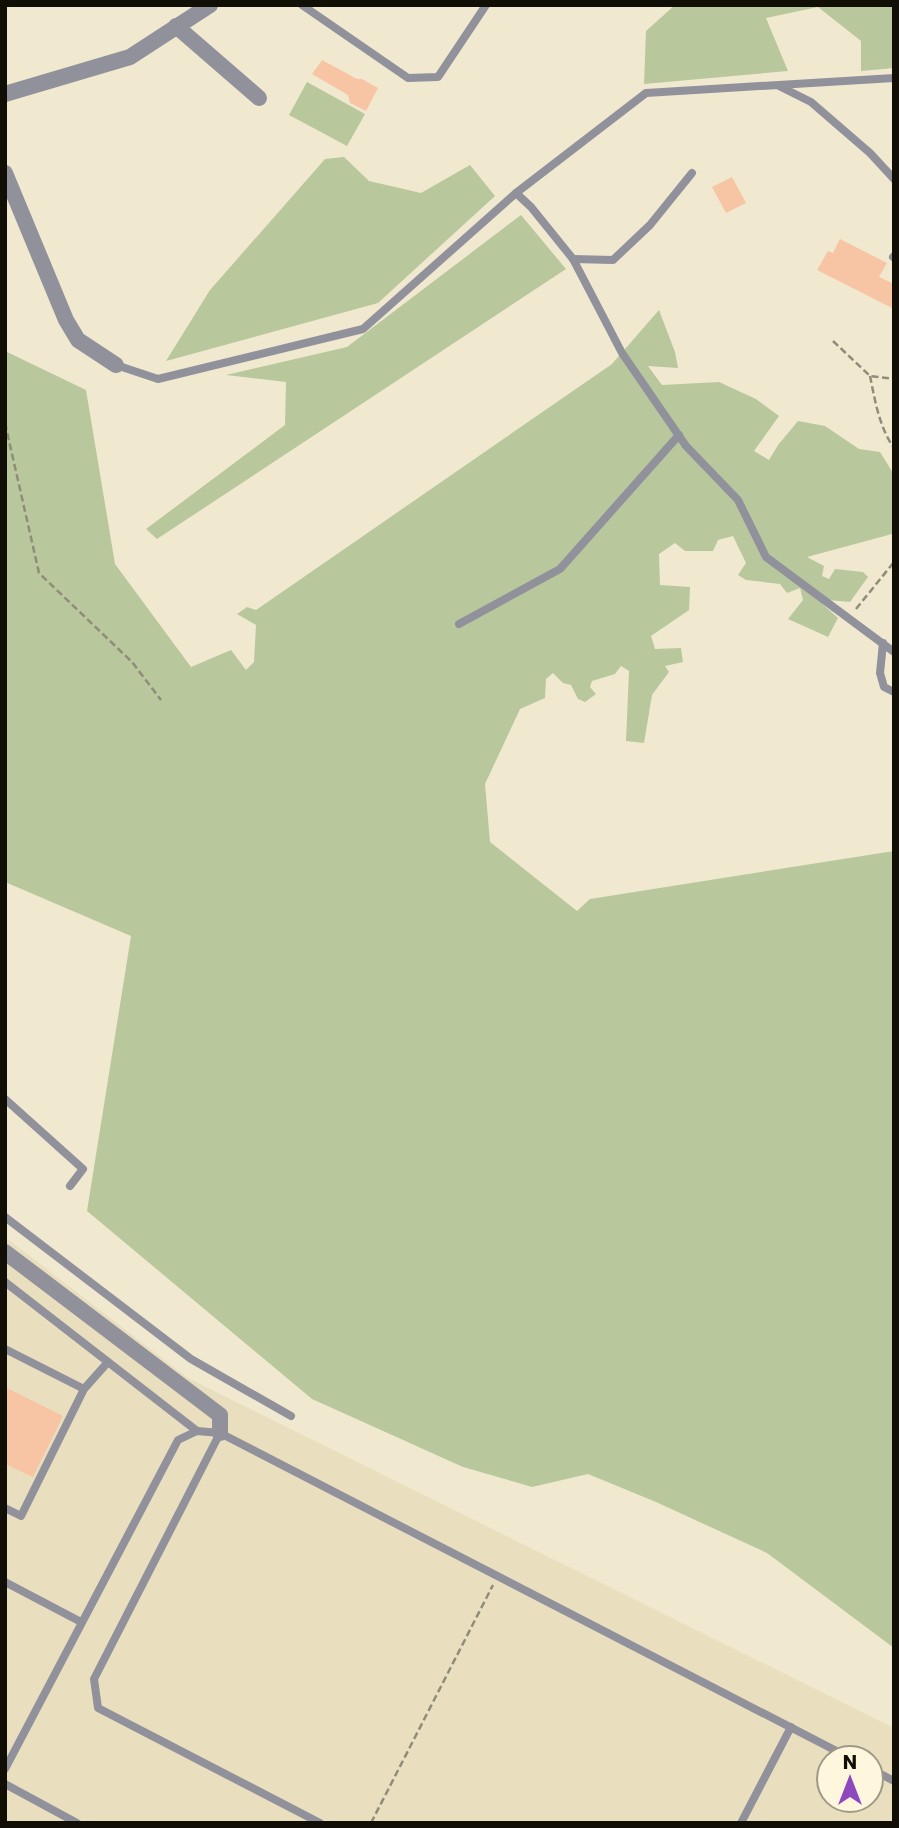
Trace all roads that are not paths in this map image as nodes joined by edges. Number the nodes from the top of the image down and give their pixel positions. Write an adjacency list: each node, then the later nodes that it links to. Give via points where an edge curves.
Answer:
1 (211, 5): 4 (street)
2 (302, 5): 3 (lane, via 408,78 438,77)
3 (486, 5)
4 (176, 26): 7 (street, via 130,57); 8 (street)
5 (894, 78): 6 (lane)
6 (776, 85): 11 (lane, via 811,102); 12 (lane, via 646,93)
7 (5, 94)
8 (259, 98)
9 (5, 173): 14 (street, via 66,320 78,340)
10 (692, 173): 13 (lane, via 650,225 613,260)
11 (894, 179)
12 (516, 193): 13 (lane); 14 (lane, via 363,329 158,379)
13 (573, 259): 15 (lane, via 622,353)
14 (116, 365)
15 (679, 435): 16 (lane, via 560,569); 17 (lane, via 738,500 766,557)
16 (459, 624)
17 (883, 643): 18 (lane); 19 (lane, via 880,673 884,687)
18 (894, 652)
19 (894, 692)
20 (5, 1099): 21 (lane, via 83,1169)
21 (70, 1186)
22 (5, 1217): 28 (lane, via 191,1359)
23 (5, 1252): 30 (street, via 220,1415)
24 (5, 1282): 26 (lane)
25 (5, 1349): 27 (lane)
26 (108, 1362): 27 (lane); 29 (lane)
27 (84, 1389): 31 (lane, via 21,1516)
28 (291, 1416)
29 (197, 1431): 30 (lane); 33 (lane, via 178,1440)
30 (220, 1433): 34 (lane); 40 (lane, via 94,1679 98,1708)
31 (5, 1508)
32 (5, 1582): 33 (lane)
33 (81, 1622): 36 (lane)
34 (790, 1727): 35 (lane); 41 (lane)
35 (823, 1744)
36 (9, 1752): 37 (lane)
37 (5, 1769)
38 (5, 1784): 39 (lane)
39 (77, 1823)
40 (320, 1823)
41 (741, 1823)

